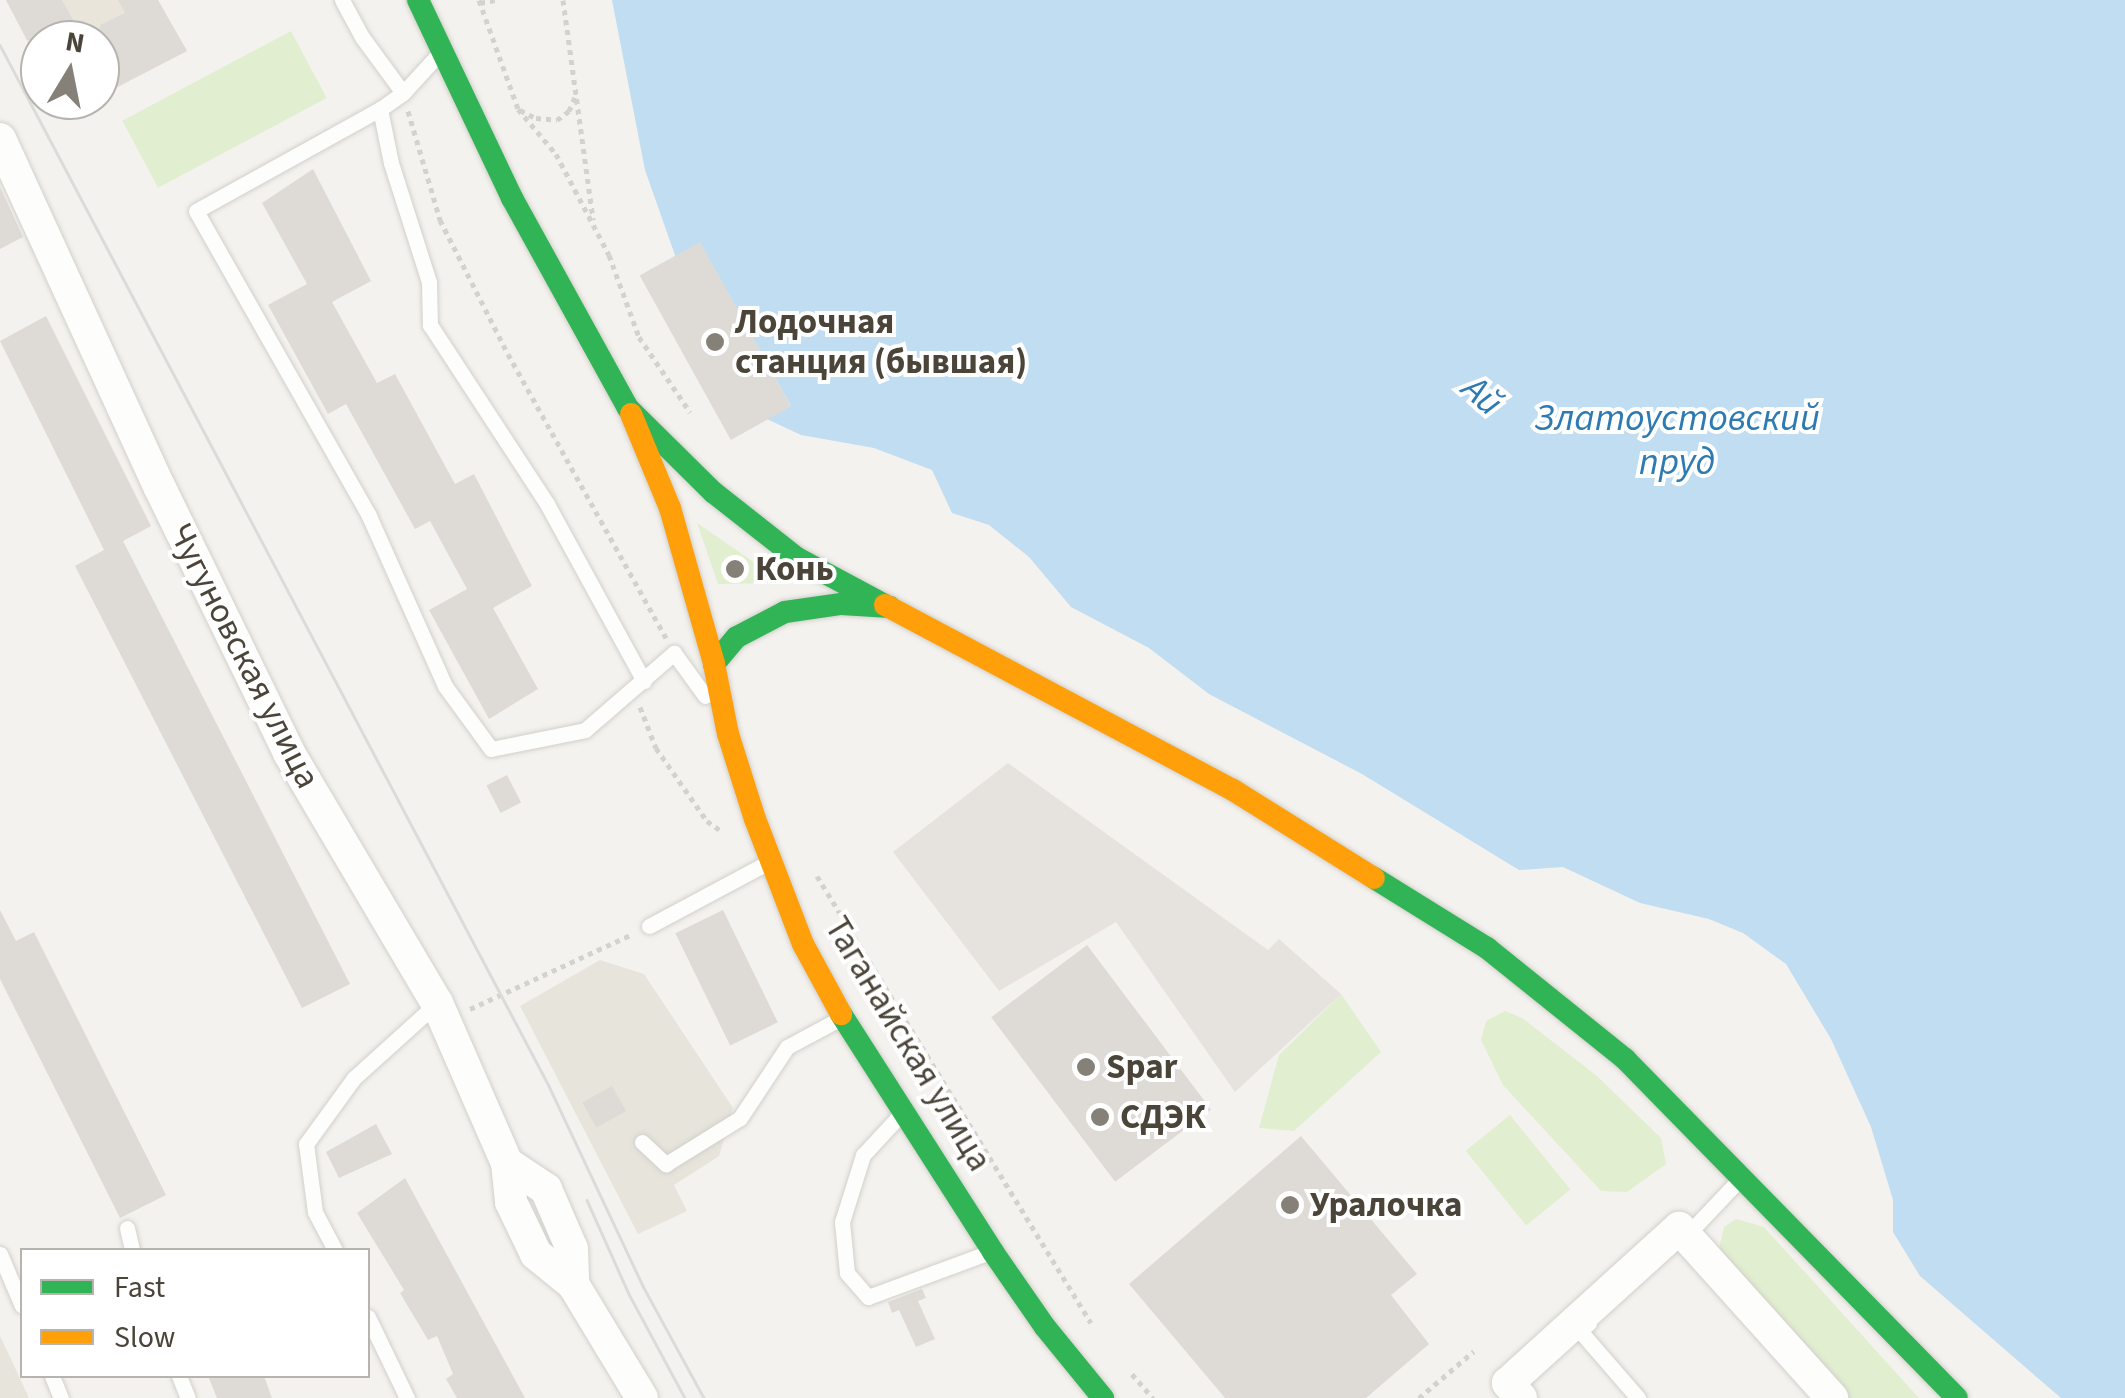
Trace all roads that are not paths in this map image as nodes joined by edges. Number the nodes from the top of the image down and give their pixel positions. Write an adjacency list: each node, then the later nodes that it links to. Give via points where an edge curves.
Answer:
1 (342, 0): 4 (lane)
2 (418, 0): 3 (main road)
3 (442, 52): 4 (lane); 7 (main road, via 512,198)
4 (404, 93): 5 (lane)
5 (380, 110): 10 (lane, via 429,282 430,326 546,504); 10 (lane, via 196,211 369,516 444,686 491,749 585,730)
6 (0, 139): 14 (street, Чугуновская улица, via 289,752)
7 (628, 408): 8 (main road, via 713,492 797,558); 9 (main road, Таганайская улица, via 670,508)
8 (890, 606): 9 (main road, via 785,612 738,637); 18 (main road, via 1233,790 1487,948 1624,1058)
9 (714, 664): 11 (main road, Таганайская улица)
10 (639, 686): 11 (lane, via 674,653)
11 (728, 734): 12 (main road, Таганайская улица)
12 (771, 861): 13 (lane); 15 (main road, Таганайская улица, via 803,944)
13 (649, 926)
14 (441, 1012): 22 (lane, via 354,1078 306,1144 316,1212); 28 (street, Чугуновская улица, via 507,1162 546,1189 572,1249 573,1284)
15 (842, 1016): 16 (main road, Таганайская улица); 17 (lane, via 787,1048 740,1118 666,1164)
16 (904, 1111): 23 (main road, Таганайская улица); 23 (lane, via 863,1155 842,1222 846,1274 868,1297)
17 (642, 1142)
18 (1743, 1176): 20 (lane); 33 (main road)
19 (127, 1228): 21 (lane)
20 (1686, 1236): 30 (street, via 1679,1228 1508,1383); 31 (lane, via 1580,1332); 32 (street)
21 (132, 1248)
22 (333, 1248)
23 (992, 1252): 29 (main road, Таганайская улица)
24 (0, 1254): 25 (lane)
25 (20, 1301)
26 (370, 1321): 27 (lane)
27 (407, 1398)
28 (642, 1398)
29 (1103, 1398)
30 (1521, 1398)
31 (1638, 1398)
32 (1832, 1398)
33 (1957, 1398)

